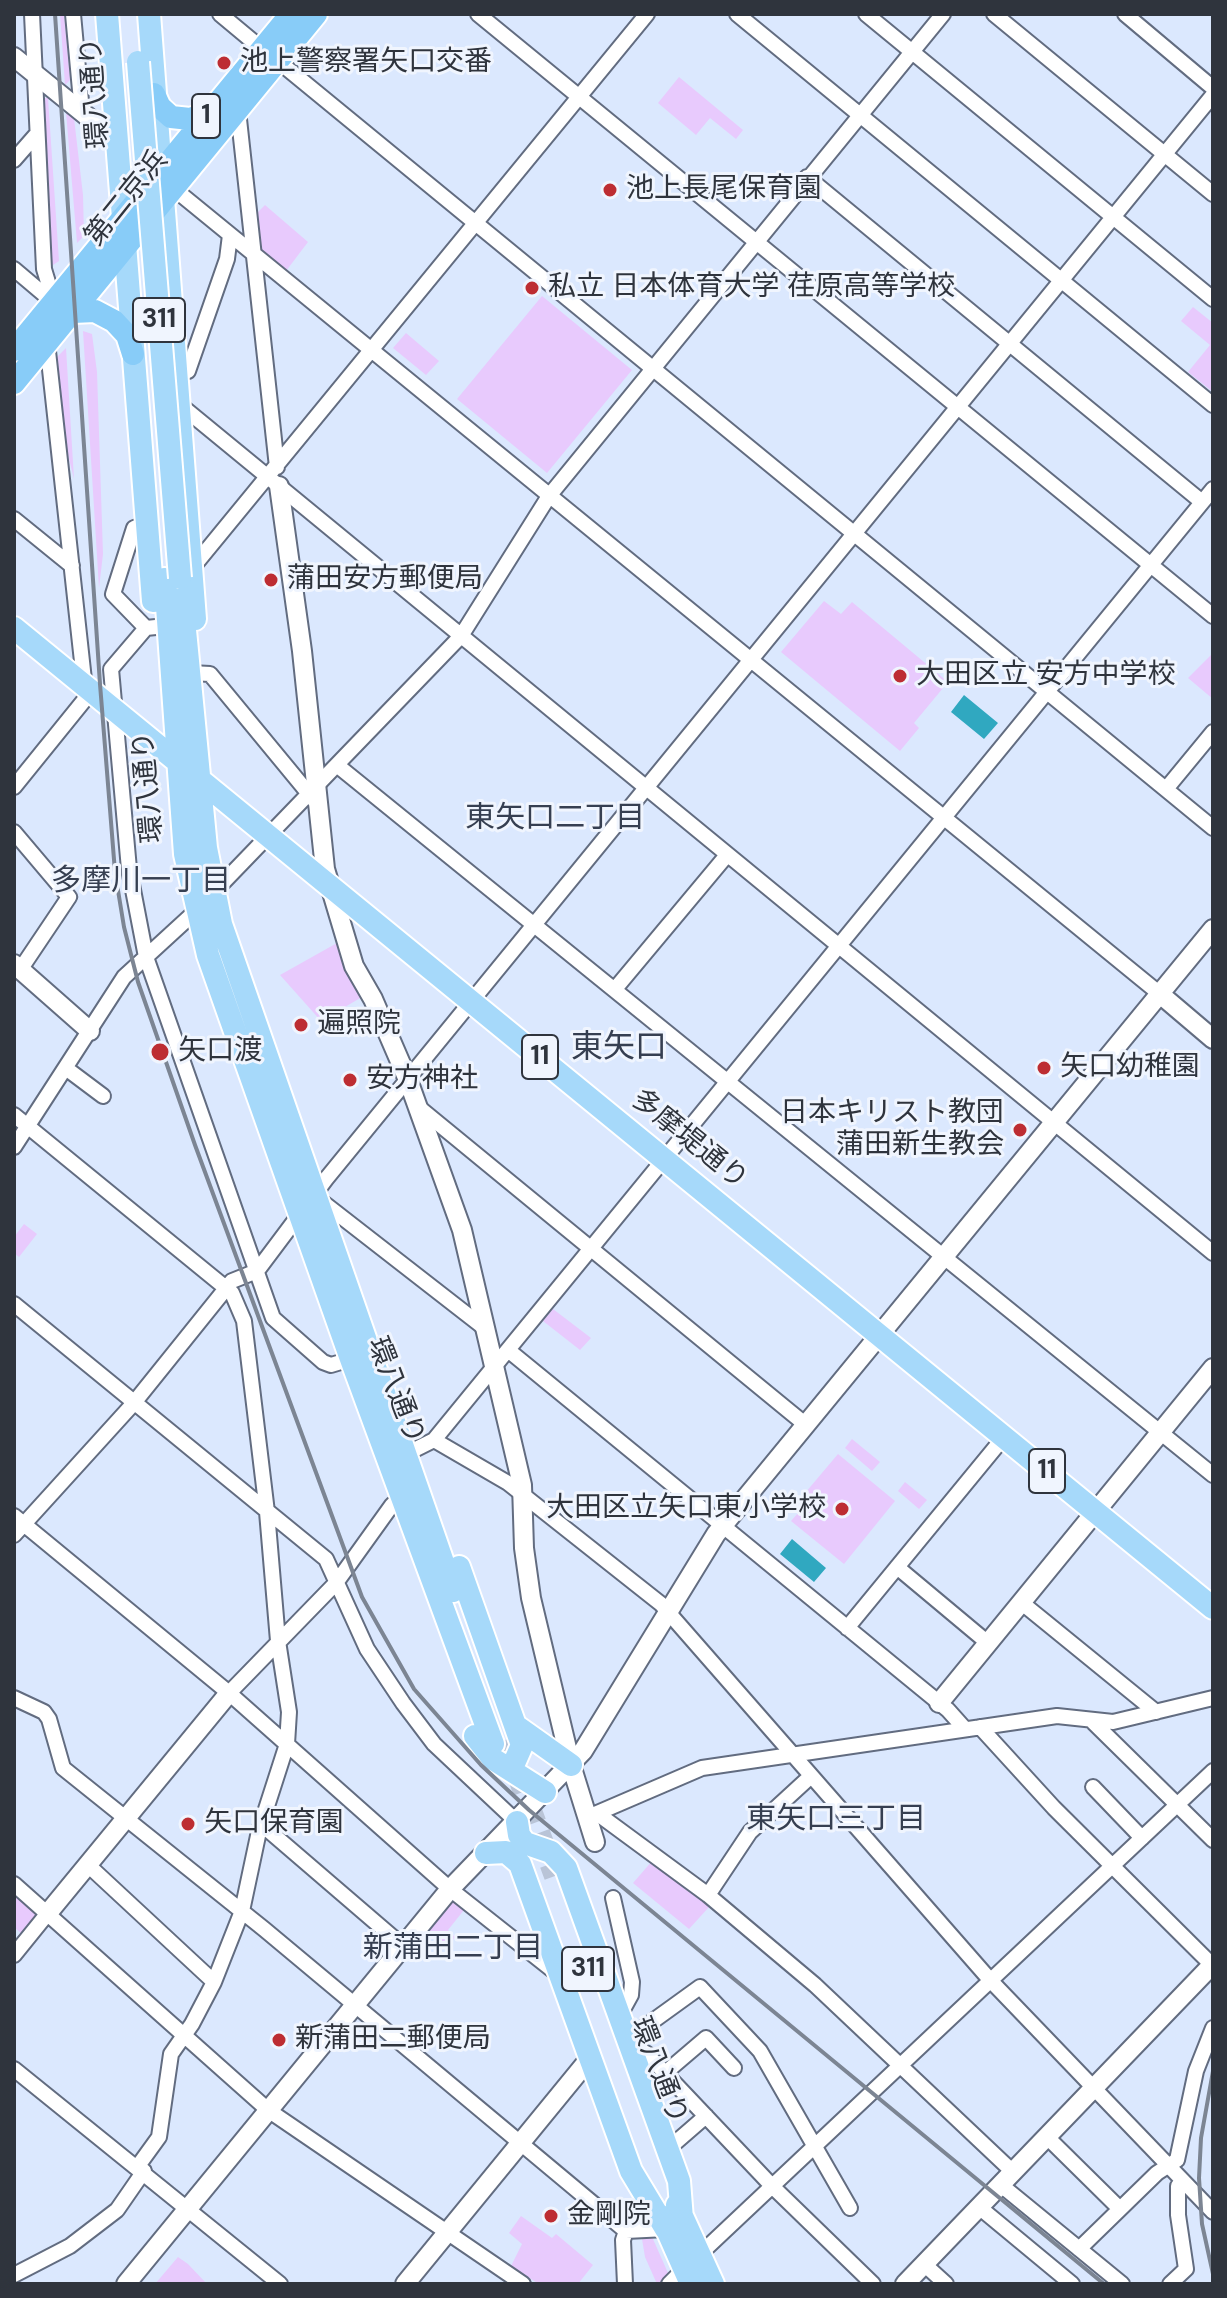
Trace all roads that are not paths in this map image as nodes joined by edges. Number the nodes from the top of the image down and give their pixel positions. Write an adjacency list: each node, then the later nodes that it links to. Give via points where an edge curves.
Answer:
1 (32, 14): 21 (street)
2 (73, 14): 27 (street)
3 (107, 14): 31 (main road)
4 (120, 14): 20 (main road, 環八通り / 311)
5 (135, 14): 20 (main road, 環八通り / 311)
6 (149, 14): 23 (main road)
7 (291, 14): 18 (highway, 第二京浜 / 1)
8 (316, 14): 18 (highway, 第二京浜 / 1)
9 (478, 14): 25 (street)
10 (647, 14): 25 (street)
11 (737, 14): 29 (street)
12 (866, 14): 17 (street)
13 (943, 14): 17 (street)
14 (994, 14): 33 (street)
15 (1125, 14): 22 (street)
16 (222, 15): 18 (street)
17 (911, 51): 29 (street); 38 (street)
18 (270, 55): 26 (highway, 第二京浜 / 1); 28 (highway, 第二京浜 / 1); 40 (street)
19 (14, 57): 21 (street)
20 (131, 63): 70 (main road, 環八通り / 311)
21 (34, 74): 27 (street); 32 (street)
22 (1213, 88)
23 (154, 94): 28 (highway, via 171,117 190,119); 30 (main road)
24 (1213, 95): 33 (street)
25 (579, 97): 40 (street); 42 (street)
26 (238, 110): 36 (highway, 第二京浜 / 1); 44 (street)
27 (82, 112): 31 (street)
28 (208, 113): 36 (highway, 第二京浜 / 1)
29 (859, 114): 35 (street); 46 (street)
30 (157, 130): 31 (street); 36 (main road)
31 (116, 133): 39 (main road)
32 (35, 136): 34 (street); 48 (street, via 44,269)
33 (1165, 154): 37 (street); 38 (street)
34 (14, 160)
35 (807, 177): 42 (street); 50 (street)
36 (165, 187): 39 (highway, 第二京浜 / 1); 41 (street); 43 (highway, 第二京浜 / 1); 55 (main road)
37 (1213, 194)
38 (1113, 217): 46 (street); 47 (street)
39 (123, 220): 43 (main road); 48 (highway, 第二京浜 / 1)
40 (475, 224): 52 (street); 54 (street)
41 (230, 235): 44 (street); 55 (street, via 227,259 188,371)
42 (756, 243): 54 (street); 59 (street)
43 (125, 249): 48 (highway, 第二京浜 / 1); 53 (main road)
44 (253, 252): 52 (street); 60 (street)
45 (14, 269): 48 (street)
46 (1063, 281): 50 (street); 58 (street)
47 (1213, 299)
48 (63, 307): 49 (highway, 第二京浜 / 1); 51 (highway, 第二京浜 / 1); 53 (highway, via 95,311 114,321 127,335)
49 (47, 342): 56 (highway, 第二京浜 / 1); 69 (street)
50 (1011, 345): 59 (street); 64 (street)
51 (14, 350)
52 (371, 351): 60 (street); 63 (street)
53 (133, 354): 66 (main road)
54 (652, 369): 63 (street); 67 (street)
55 (176, 373): 57 (main road)
56 (14, 383)
57 (179, 404): 61 (street); 70 (main road)
58 (1213, 405)
59 (958, 409): 67 (street); 68 (street)
60 (276, 463): 61 (street)
61 (273, 482): 70 (street); 74 (street); 88 (street)
62 (1213, 489): 64 (street)
63 (549, 496): 74 (street); 75 (street)
64 (1202, 502): 68 (street)
65 (14, 519): 69 (street)
66 (147, 524): 73 (main road); 73 (street, via 134,528 113,594)
67 (855, 535): 75 (street); 78 (street)
68 (1151, 565): 71 (street); 78 (street)
69 (72, 566): 77 (street)
70 (179, 575): 76 (main road, 環八通り / 311); 79 (main road, 環八通り / 311)
71 (1213, 616)
72 (14, 628): 77 (main road, 多摩堤通り / 11)
73 (151, 628): 79 (main road); 80 (street, via 111,669)
74 (461, 636): 83 (street); 86 (street)
75 (752, 661): 86 (street); 89 (street)
76 (191, 673): 84 (main road, 環八通り / 311); 88 (street, via 210,674)
77 (83, 683): 80 (main road, 多摩堤通り / 11); 85 (street, via 86,698)
78 (1048, 692): 87 (street); 89 (street)
79 (172, 700): 82 (main road, 環八通り / 311)
80 (115, 709): 82 (main road, 多摩堤通り / 11); 100 (street, via 129,869)
81 (1213, 732): 87 (street)
82 (177, 759): 84 (main road, 多摩堤通り / 11); 96 (main road, 環八通り / 311)
83 (338, 766): 88 (street); 97 (street)
84 (200, 779): 92 (main road, 多摩堤通り / 11); 95 (main road, 環八通り / 311)
85 (14, 787)
86 (647, 789): 93 (street); 97 (street)
87 (1166, 789): 90 (street)
88 (315, 797): 92 (street); 94 (street)
89 (944, 818): 99 (street); 103 (street)
90 (1213, 828)
91 (14, 832): 101 (street, via 69,897)
92 (270, 836): 94 (main road, 多摩堤通り / 11); 95 (street)
93 (727, 855): 99 (street); 102 (street)
94 (331, 886): 104 (main road, 多摩堤通り / 11); 108 (street, via 354,966)
95 (214, 892): 117 (main road, 環八通り / 311, via 231,957)
96 (196, 911): 100 (street); 118 (main road, 環八通り / 311)
97 (535, 925): 102 (street); 104 (street)
98 (1213, 929): 103 (street)
99 (838, 946): 109 (street); 113 (street)
100 (146, 957): 105 (street, via 124,977); 122 (street)
101 (17, 967): 105 (street)
102 (615, 989): 109 (street)
103 (1160, 994): 106 (street); 113 (street)
104 (472, 1001): 108 (street); 116 (main road, 多摩堤通り / 11)
105 (90, 1031): 107 (street)
106 (1213, 1039)
107 (67, 1069): 110 (street); 114 (street)
108 (408, 1080): 111 (street); 117 (street)
109 (728, 1081): 116 (street); 121 (street)
110 (103, 1096)
111 (417, 1105): 119 (street); 125 (street, via 462,1230)
112 (14, 1115): 114 (street)
113 (1054, 1123): 120 (street); 121 (street)
114 (30, 1128): 115 (street); 123 (street)
115 (14, 1147)
116 (665, 1158): 119 (street); 126 (main road, 多摩堤通り / 11)
117 (316, 1197): 118 (street); 125 (street); 132 (main road, 環八通り / 311)
118 (301, 1216): 122 (street); 128 (main road, 環八通り / 311)
119 (591, 1248): 127 (street); 133 (street)
120 (1213, 1253)
121 (944, 1258): 126 (street); 134 (street)
122 (257, 1271): 123 (street); 128 (street, via 276,1324 323,1362)
123 (226, 1288): 131 (street); 140 (street, via 244,1321)
124 (14, 1304): 131 (street)
125 (487, 1330): 129 (street)
126 (880, 1335): 133 (street); 135 (main road, 多摩堤通り / 11)
127 (508, 1350): 129 (street); 143 (street)
128 (351, 1359): 132 (main road, 環八通り / 311)
129 (495, 1366): 136 (street); 138 (street)
130 (1213, 1368): 134 (street)
131 (133, 1404): 140 (street); 142 (street)
132 (379, 1404): 136 (main road); 139 (main road, via 372,1435); 159 (main road, 環八通り / 311)
133 (806, 1425): 143 (street)
134 (1161, 1432): 137 (street); 141 (street)
135 (1004, 1437): 141 (main road, 多摩堤通り / 11); 144 (street)
136 (425, 1445): 138 (street); 159 (main road)
137 (1213, 1475)
138 (521, 1493): 148 (street); 162 (street, via 531,1598)
139 (392, 1505): 145 (street); 163 (main road, via 476,1737 484,1751)
140 (267, 1512): 145 (street, via 326,1559); 150 (street)
141 (1095, 1512): 146 (street); 147 (main road, 多摩堤通り / 11)
142 (17, 1525): 152 (street)
143 (723, 1527): 148 (street); 149 (street)
144 (897, 1567): 149 (street); 151 (street)
145 (336, 1583): 150 (street); 171 (street, via 367,1649 434,1744)
146 (1022, 1603): 151 (street); 156 (street)
147 (1213, 1608)
148 (669, 1612): 161 (street); 162 (street)
149 (847, 1628): 155 (street)
150 (278, 1641): 152 (street); 160 (street, via 289,1712)
151 (988, 1643): 155 (street)
152 (229, 1693): 160 (street); 170 (street)
153 (14, 1698): 170 (street, via 44,1712 63,1768)
154 (1213, 1698): 156 (street)
155 (939, 1703): 158 (street)
156 (1156, 1712): 157 (street, via 1113,1722)
157 (1091, 1720): 158 (street, via 1057,1716); 168 (street)
158 (973, 1728): 161 (street); 179 (street)
159 (505, 1737): 162 (main road); 163 (main road, via 520,1754)
160 (287, 1744): 172 (street); 182 (street)
161 (790, 1753): 165 (street); 169 (street, via 690,1771)
162 (571, 1765): 167 (street); 169 (street)
163 (506, 1767): 167 (main road)
164 (1213, 1771): 168 (street)
165 (811, 1776): 183 (street, via 750,1832); 191 (street)
166 (1093, 1787): 173 (street)
167 (545, 1792): 171 (street)
168 (1176, 1806): 173 (street); 174 (street)
169 (593, 1815): 175 (street); 183 (street)
170 (124, 1820): 178 (street); 185 (street)
171 (517, 1822): 176 (main road, via 521,1839); 177 (street)
172 (261, 1824): 185 (street); 187 (street)
173 (1142, 1838): 179 (street)
174 (1213, 1840)
175 (595, 1842)
176 (541, 1849): 180 (main road, via 528,1858); 194 (main road, via 566,1868)
177 (486, 1853): 180 (main road, via 501,1850); 182 (street)
178 (88, 1865): 186 (street); 192 (street)
179 (1111, 1867): 189 (street); 191 (street)
180 (540, 1876): 190 (main road); 220 (main road, 環八通り / 311)
181 (14, 1884): 186 (street)
182 (450, 1889): 187 (street); 190 (street)
183 (708, 1895): 199 (street)
184 (613, 1898): 194 (street, via 632,1982)
185 (242, 1911): 192 (street); 193 (street)
186 (48, 1913): 188 (street); 196 (street)
187 (403, 1946): 193 (street)
188 (14, 1955)
189 (1212, 1964): 203 (street)
190 (560, 1976): 198 (main road)
191 (991, 1981): 199 (street); 203 (street)
192 (214, 1982): 196 (street)
193 (353, 2006): 204 (street); 207 (street)
194 (620, 2015): 197 (main road)
195 (1213, 2028): 210 (street, via 1196,2071 1177,2160)
196 (185, 2035): 204 (street); 211 (street, via 167,2065 157,2143)
197 (630, 2043): 202 (street); 208 (street, via 700,1987 760,2051); 209 (main road)
198 (590, 2058): 207 (street); 220 (main road, via 631,2171)
199 (900, 2066): 208 (street); 212 (street)
200 (734, 2068): 202 (street, via 706,2038)
201 (14, 2069): 211 (street)
202 (665, 2073): 205 (street)
203 (1093, 2090): 206 (street); 210 (street)
204 (268, 2110): 217 (street); 222 (street)
205 (706, 2116): 209 (street); 214 (street)
206 (1047, 2137): 212 (street); 218 (street)
207 (521, 2143): 221 (street); 222 (street)
208 (814, 2147): 214 (street); 216 (street)
209 (668, 2149): 220 (main road, via 679,2181)
210 (1168, 2166): 213 (street); 218 (street)
211 (141, 2169): 217 (street); 226 (street, via 117,2210 70,2246)
212 (1007, 2178): 215 (street); 223 (street)
213 (1183, 2181): 219 (street); 239 (street, via 1178,2186 1178,2215 1186,2269)
214 (772, 2186): 225 (street); 234 (street)
215 (979, 2207): 224 (street); 227 (street)
216 (850, 2208)
217 (188, 2209): 228 (street); 229 (street)
218 (1120, 2209): 223 (street)
219 (1213, 2212)
220 (672, 2229): 221 (street); 225 (main road, 環八通り / 311)
221 (626, 2231): 232 (street)
222 (446, 2234): 230 (street); 231 (street)
223 (1079, 2249): 238 (street)
224 (924, 2264): 235 (street); 236 (street)
225 (686, 2273): 233 (main road, 環八通り / 311)
226 (14, 2275)
227 (1054, 2279): 237 (street)
228 (126, 2284)
229 (280, 2284)
230 (405, 2284)
231 (523, 2284)
232 (625, 2284)
233 (713, 2284)
234 (873, 2284)
235 (905, 2284)
236 (946, 2284)
237 (1072, 2284)
238 (1122, 2284)
239 (1170, 2284)

